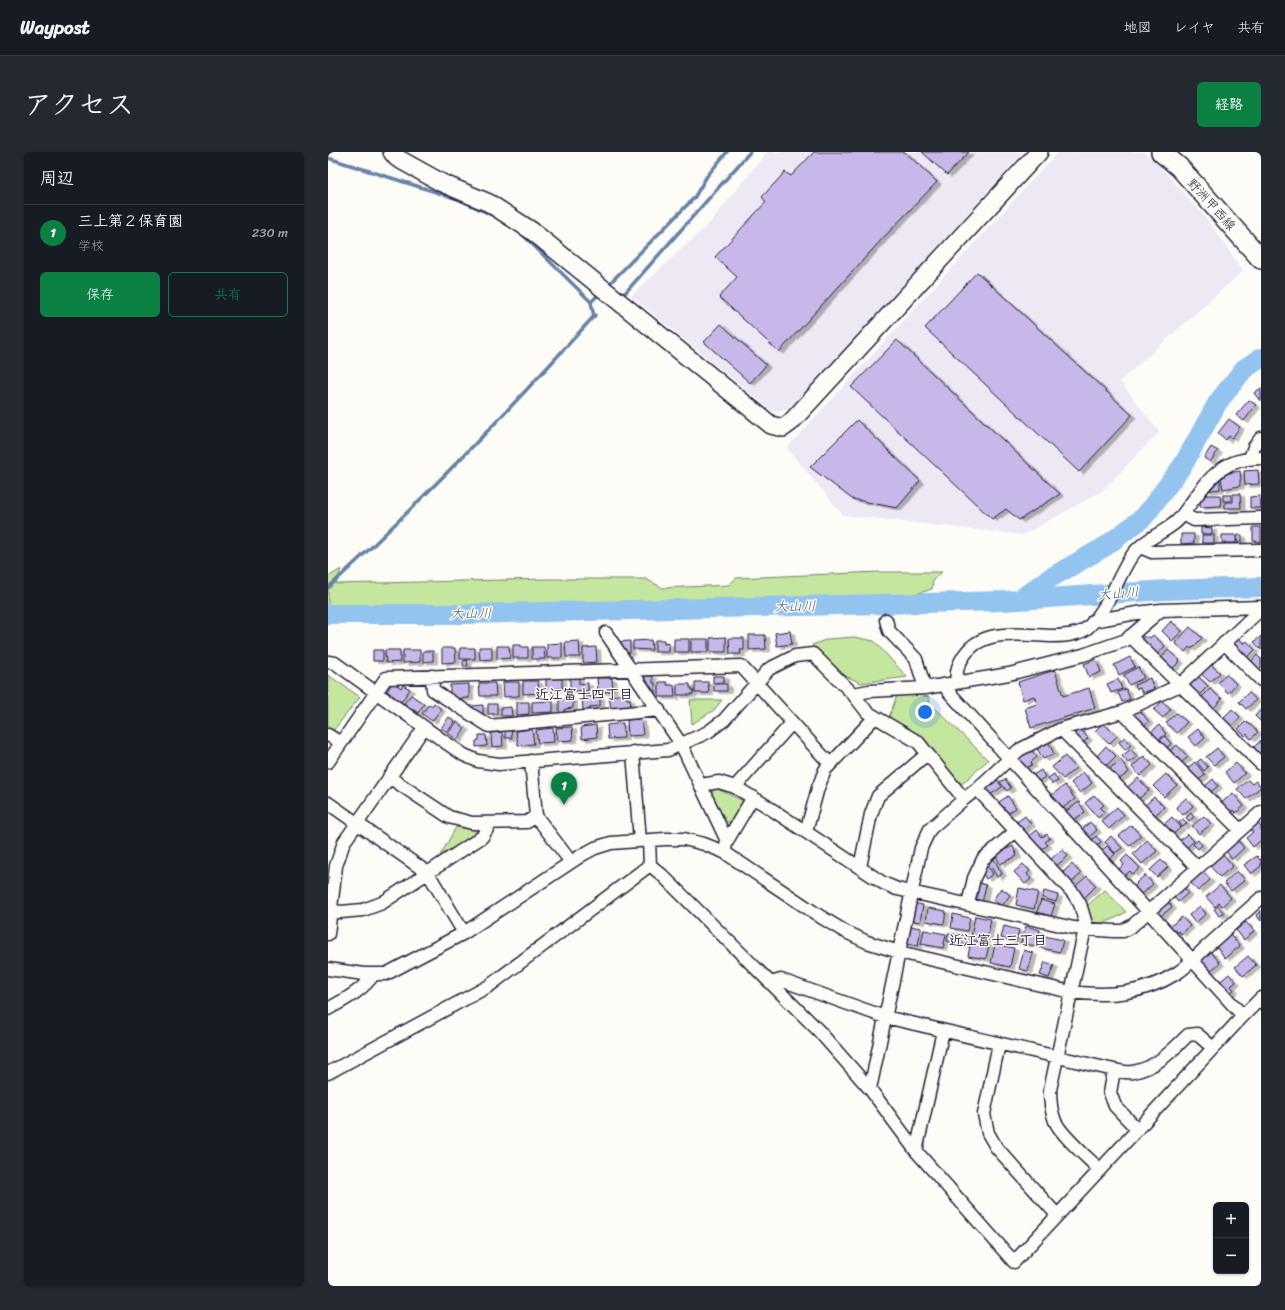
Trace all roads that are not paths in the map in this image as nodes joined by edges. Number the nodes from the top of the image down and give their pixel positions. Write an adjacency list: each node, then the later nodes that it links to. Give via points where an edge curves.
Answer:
1 (392, 152): 2 (street, via 397,158 442,183 489,203 532,231 771,425 783,428 792,422)
2 (1039, 152)
3 (1162, 152): 4 (main road, 野洲甲西線, via 1179,167)
4 (1261, 259)
5 (1261, 438): 6 (street, via 1254,447)
6 (1256, 458): 7 (street, via 1234,462 1222,468 1210,478)
7 (1183, 514): 8 (street, via 1194,520); 9 (street, via 1177,522)
8 (1261, 518)
9 (1140, 547): 10 (street, via 1152,552); 14 (street, via 1131,555 1103,610)
10 (1261, 550)
11 (1261, 608): 12 (street); 17 (street)
12 (1161, 610): 14 (street); 16 (street)
13 (886, 620): 25 (street, via 889,631 916,659)
14 (1093, 621): 23 (street, via 1086,630 1065,636 1003,635 984,638 970,647)
15 (606, 633): 19 (street)
16 (1130, 636): 23 (street, via 1126,640 1076,657 1010,674); 24 (street)
17 (1224, 643): 21 (street); 24 (street)
18 (328, 662): 26 (street, via 335,664)
19 (631, 670): 20 (street); 22 (street, via 741,666); 28 (street)
20 (432, 676): 26 (street, via 386,678); 28 (street, via 433,690 489,726)
21 (1261, 680)
22 (757, 683): 27 (street, via 769,669 795,656 813,654); 31 (street); 36 (street, via 724,720 708,732)
23 (950, 684): 25 (street); 39 (street, via 948,691)
24 (1180, 685): 29 (street); 43 (street)
25 (925, 688): 27 (street)
26 (376, 693): 32 (street); 35 (street)
27 (853, 694): 30 (street, via 867,712)
28 (659, 710): 36 (street)
29 (1122, 712): 33 (street); 55 (street)
30 (875, 717): 38 (street, via 918,742); 42 (street)
31 (792, 723): 42 (street); 46 (street)
32 (424, 728): 40 (street, via 464,755 478,761 499,764); 44 (street)
33 (1061, 729): 39 (street, via 1019,750); 63 (street)
34 (328, 735): 35 (street)
35 (341, 743): 41 (street)
36 (681, 744): 37 (street, via 668,750); 45 (street)
37 (633, 752): 40 (street); 58 (street)
38 (927, 754): 49 (street); 62 (street, via 878,796 871,814)
39 (1010, 759): 47 (street); 69 (street)
40 (531, 761): 52 (street)
41 (328, 762)
42 (830, 764): 57 (street, via 818,788)
43 (1261, 764)
44 (389, 777): 53 (street, via 449,817 472,823); 54 (street)
45 (700, 785): 46 (street, via 719,782); 59 (street)
46 (735, 787): 48 (street)
47 (977, 789): 49 (street); 56 (street)
48 (753, 797): 57 (street); 59 (street)
49 (964, 799): 65 (street, via 930,829 921,848)
50 (328, 803): 54 (street)
51 (1261, 812): 55 (street)
52 (536, 816): 53 (street, via 528,822); 60 (street)
53 (491, 822): 64 (street, via 482,837)
54 (357, 824): 64 (street); 68 (street, via 344,842 336,866)
55 (1240, 830): 63 (street)
56 (1016, 831): 67 (street, via 984,859 974,878); 70 (street, via 1073,893 1080,904)
57 (806, 832): 62 (street)
58 (644, 840): 59 (street, via 684,839); 60 (street, via 612,843 595,848); 61 (street)
59 (725, 846): 73 (street, via 821,917 867,942)
60 (571, 862): 71 (street)
61 (650, 865): 77 (street); 88 (street, via 489,986)
62 (860, 868): 65 (street, via 883,883)
63 (1198, 868): 69 (street)
64 (428, 873): 68 (street, via 382,903 363,910); 71 (street)
65 (912, 892): 67 (street); 73 (street)
66 (1261, 898): 74 (street)
67 (968, 904): 70 (street, via 1074,928)
68 (329, 911): 72 (street)
69 (1148, 912): 70 (street, via 1123,930); 74 (street)
70 (1085, 928): 78 (street)
71 (464, 933): 76 (street, via 386,974)
72 (328, 934)
73 (899, 952): 78 (street); 82 (street)
74 (1192, 960): 78 (street, via 1159,983 1137,990 1093,995); 81 (street)
75 (328, 969): 76 (street)
76 (374, 974): 80 (street, via 353,996)
77 (771, 983): 82 (street, via 781,980); 89 (street, via 818,1030)
78 (1071, 992): 86 (street)
79 (1261, 998): 81 (street)
80 (328, 1009)
81 (1243, 1016): 85 (street)
82 (885, 1017): 83 (street); 89 (street)
83 (943, 1030): 84 (street); 91 (street)
84 (998, 1044): 86 (street); 93 (street, via 984,1114 988,1133 996,1147)
85 (1213, 1048): 87 (street, via 1197,1034 1188,1035 1154,1065 1132,1072); 90 (street)
86 (1057, 1057): 87 (street); 92 (street, via 1050,1090 1050,1105 1055,1121)
87 (1114, 1070): 90 (street, via 1110,1093 1115,1106)
88 (328, 1073)
89 (870, 1089): 91 (street)
90 (1137, 1129): 92 (street)
91 (916, 1151): 93 (street, via 1014,1262)
92 (1100, 1170): 93 (street)
93 (1058, 1215)

